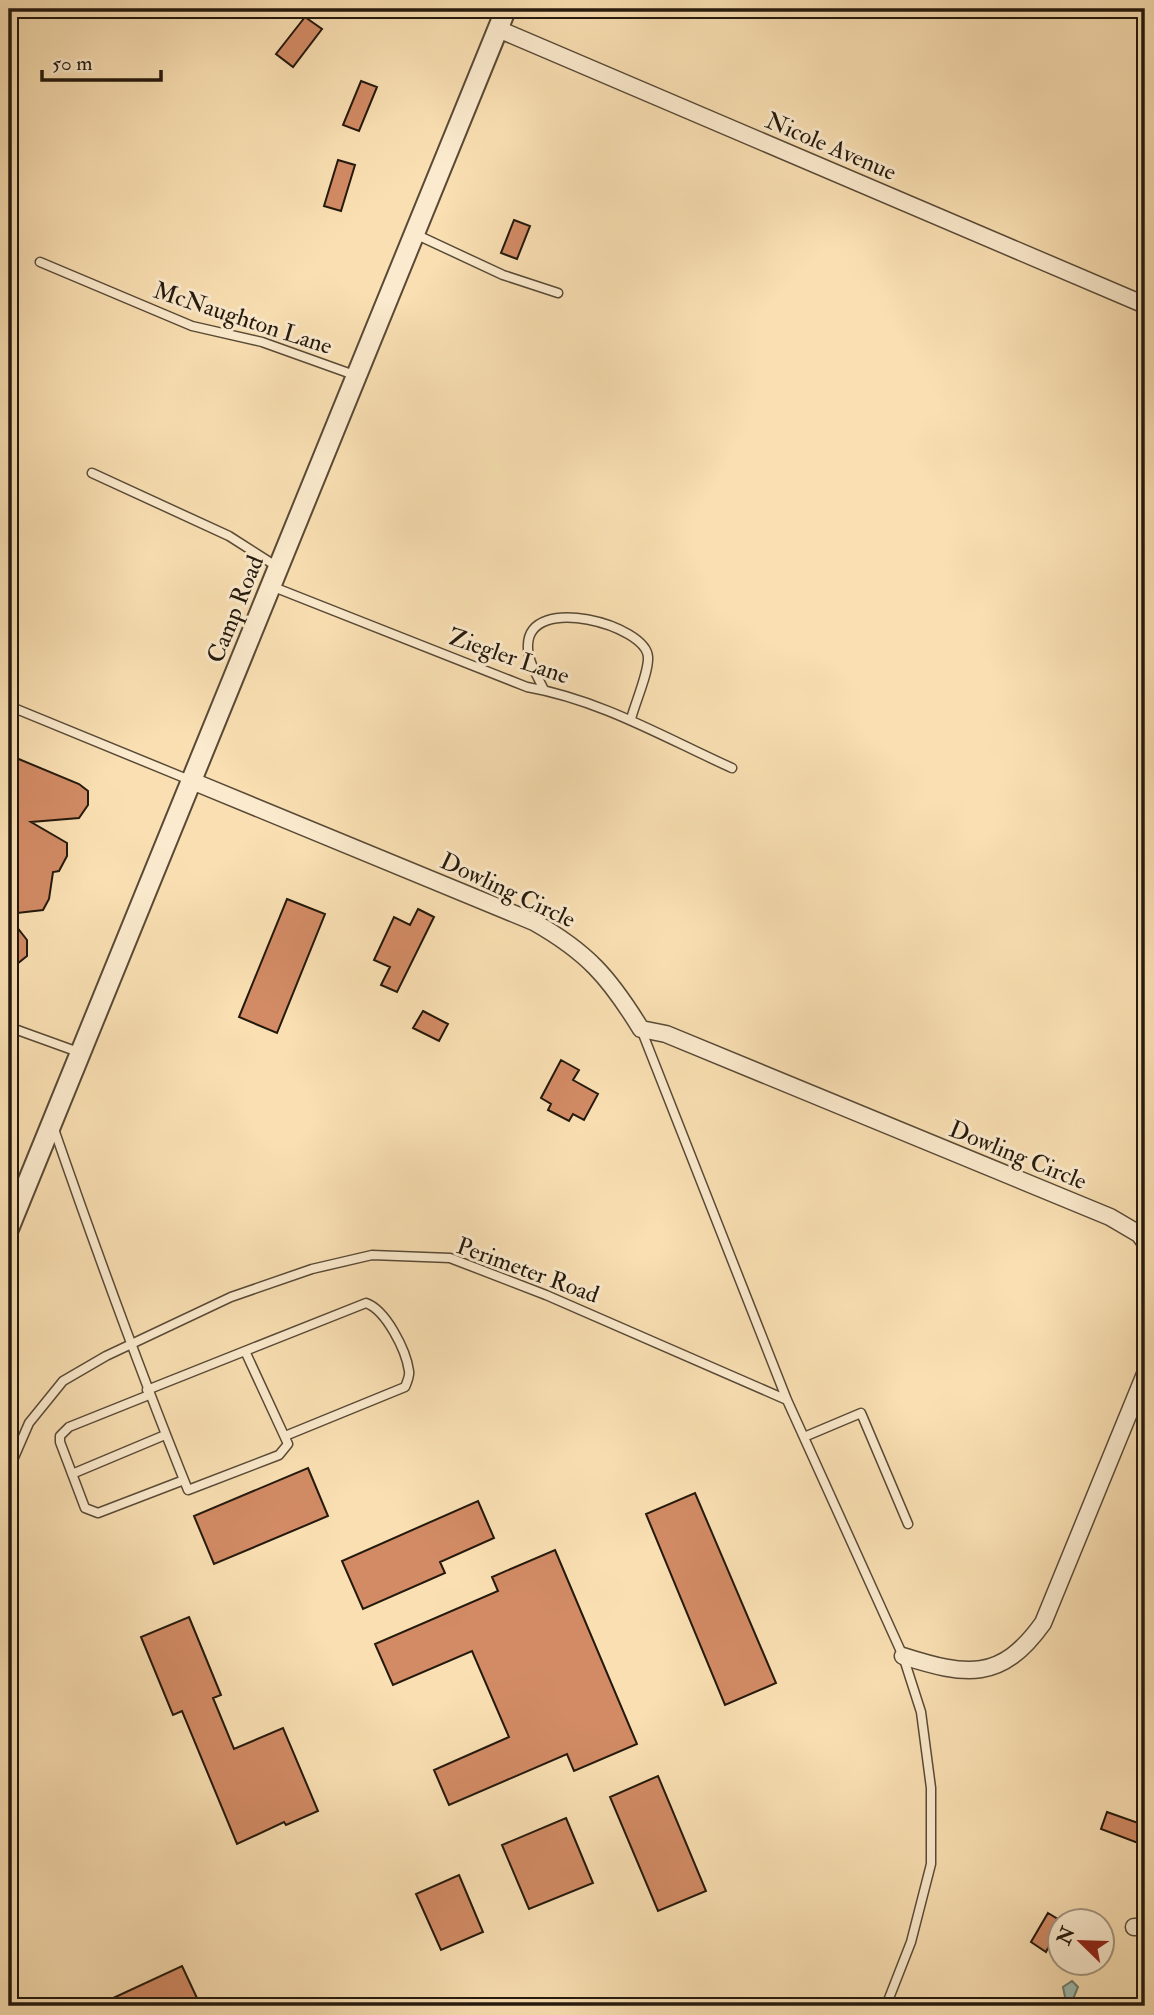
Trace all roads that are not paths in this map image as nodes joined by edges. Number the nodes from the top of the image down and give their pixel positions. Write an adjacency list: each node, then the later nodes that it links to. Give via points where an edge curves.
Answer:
1 (506, 9): 2 (street, Camp Road)
2 (498, 29): 3 (street, Camp Road); 6 (street, Nicole Avenue)
3 (415, 234): 5 (lane, via 503,275); 7 (street, Camp Road)
4 (40, 262): 7 (lane, McNaughton Lane, via 192,326 262,342)
5 (558, 293)
6 (1145, 305)
7 (357, 376): 9 (street, Camp Road)
8 (92, 473): 9 (lane, Ziegler Lane, via 266,557)
9 (275, 577): 10 (lane, Ziegler Lane, via 527,687); 14 (street, Camp Road)
10 (544, 690): 12 (lane, Ziegler Lane); 12 (lane, via 527,646 541,621 561,616 619,629 643,645 648,657)
11 (9, 706): 14 (lane, Dowling Circle)
12 (631, 719): 13 (lane, Ziegler Lane)
13 (732, 768)
14 (192, 780): 16 (street, Dowling Circle, via 534,922 572,943 598,967); 17 (street, Camp Road)
15 (9, 1027): 17 (lane)
16 (641, 1029): 20 (street, Dowling Circle, via 666,1034 1110,1217); 25 (lane)
17 (81, 1053): 18 (street, Camp Road)
18 (52, 1122): 19 (street, Camp Road); 21 (lane)
19 (9, 1228)
20 (1145, 1242)
21 (129, 1345): 24 (lane); 25 (lane, Perimeter Road, via 231,1297 312,1269 372,1255 450,1258 546,1294); 29 (lane, Perimeter Road, via 63,1381 29,1423)
22 (245, 1351): 24 (lane); 27 (lane); 27 (lane, via 366,1303 379,1308 394,1333 410,1373 405,1387)
23 (1145, 1374): 33 (street, via 1043,1623 1026,1647 986,1670 940,1668)
24 (148, 1393): 26 (lane); 30 (lane, via 63,1431 60,1443)
25 (787, 1400): 28 (lane)
26 (165, 1435): 30 (lane); 31 (lane)
27 (285, 1436): 31 (lane, via 288,1444 279,1455 188,1490)
28 (804, 1437): 32 (lane, via 861,1413); 33 (lane)
29 (9, 1469)
30 (72, 1474): 31 (lane, via 85,1508 92,1513)
31 (184, 1480)
32 (908, 1524)
33 (903, 1656): 34 (lane, via 921,1712 931,1788 931,1864 911,1942)
34 (886, 2006)

